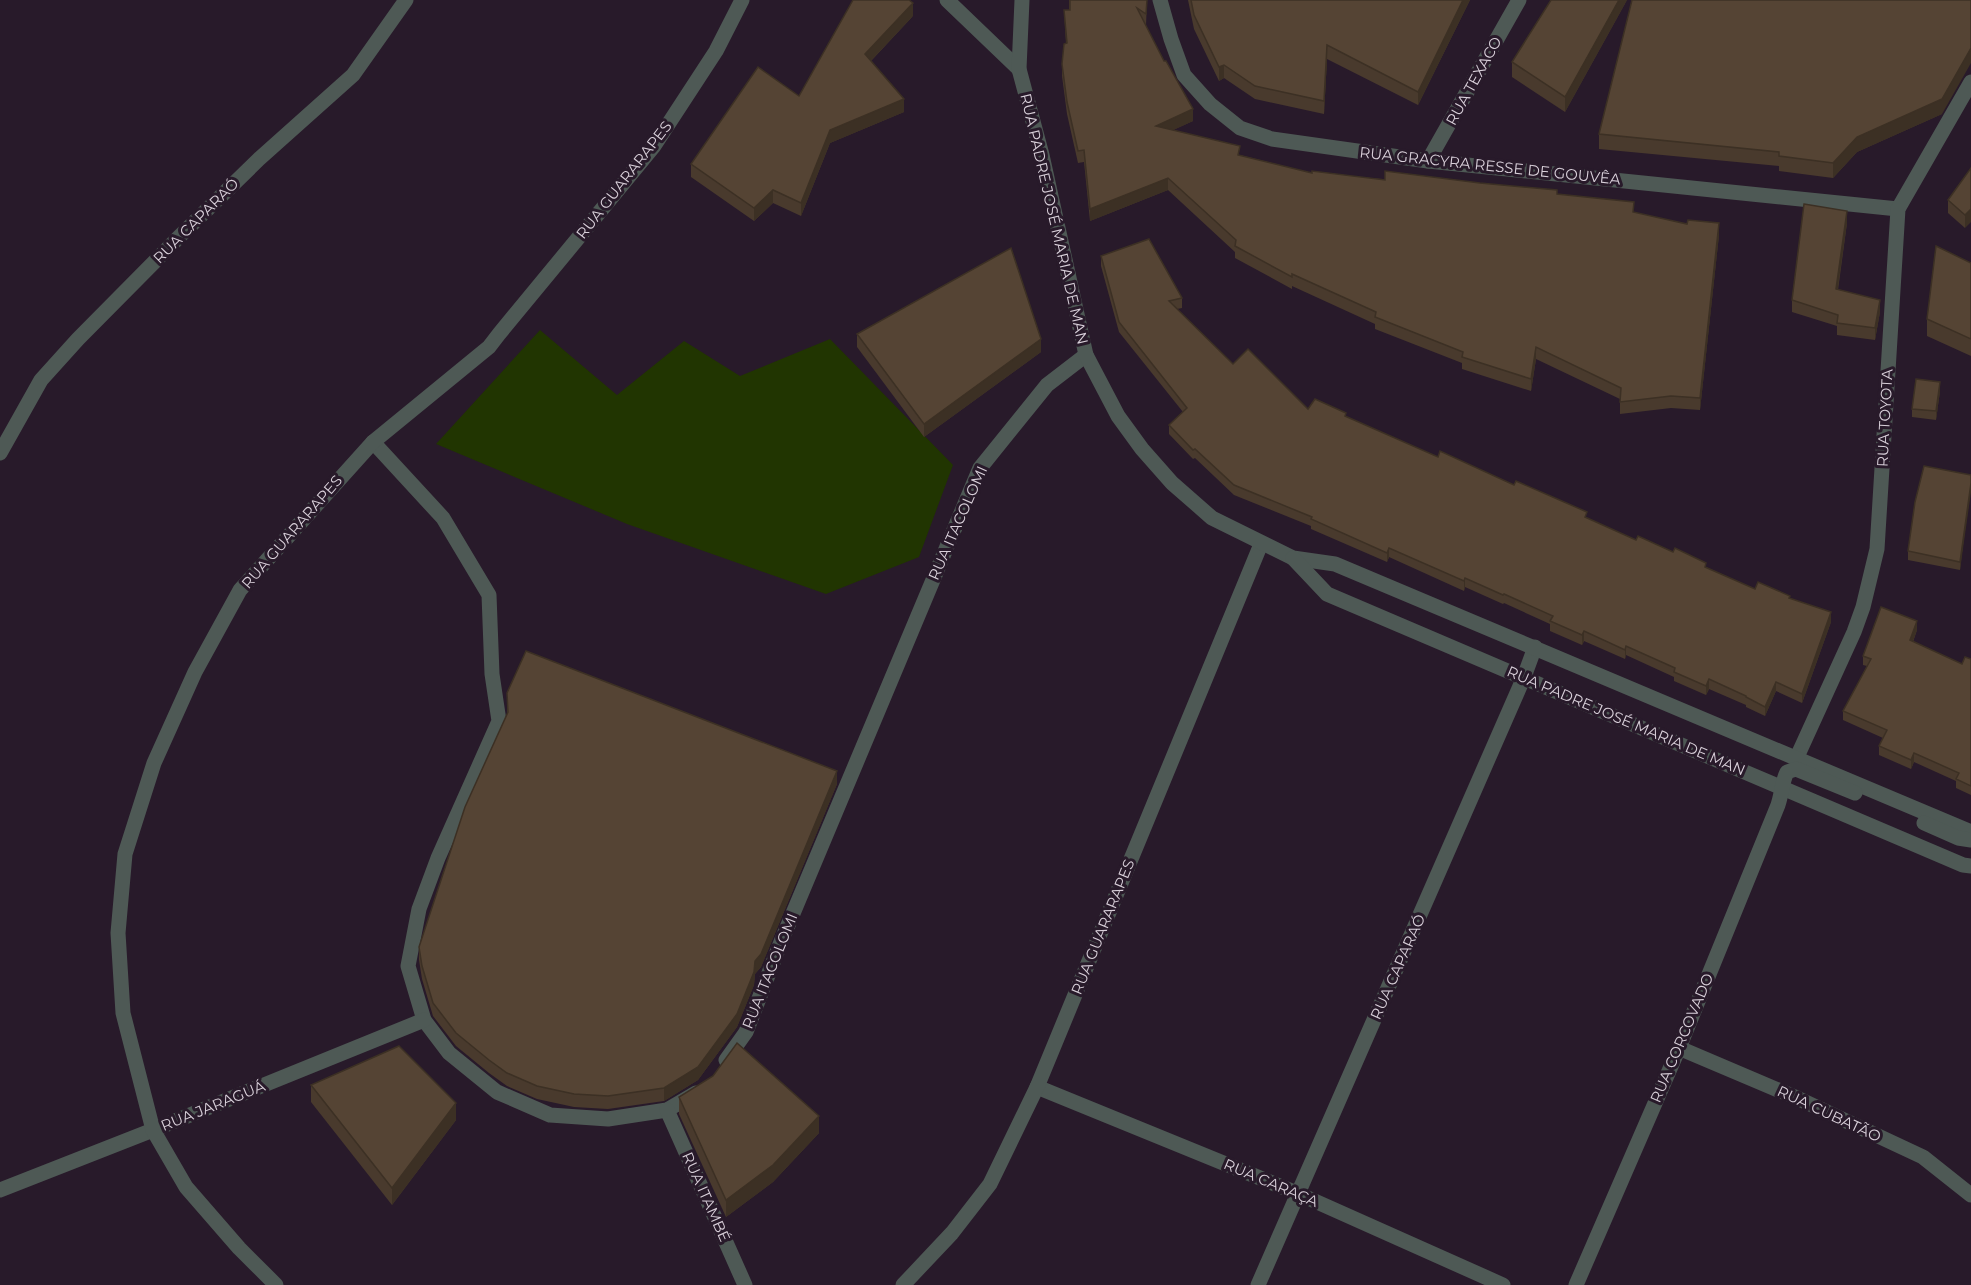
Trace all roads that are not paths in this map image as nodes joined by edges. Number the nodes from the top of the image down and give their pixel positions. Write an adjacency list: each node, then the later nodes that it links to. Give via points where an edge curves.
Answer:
1 (406, 0): 13 (street, RUA CAPARAÓ, via 353,75 180,236 41,380)
2 (742, 0): 12 (street, RUA GUARARAPES, via 716,51 654,146 489,347)
3 (947, 0): 7 (street)
4 (1022, 0): 7 (street, RUA PADRE JOSÉ MARIA DE MAN)
5 (1160, 0): 9 (street, RUA GRACYRA RESSE DE GOUVÊA, via 1184,75 1210,104 1240,128 1272,139)
6 (1519, 0): 9 (street, RUA TEXACO)
7 (1019, 69): 11 (street, RUA PADRE JOSÉ MARIA DE MAN)
8 (1971, 82): 10 (street, RUA TOYOTA)
9 (1428, 161): 10 (street, RUA GRACYRA RESSE DE GOUVÊA)
10 (1898, 209): 18 (street, RUA TOYOTA, via 1877,549 1854,632)
11 (1086, 355): 14 (street, RUA PADRE JOSÉ MARIA DE MAN, via 1118,416 1172,483 1212,518); 25 (street, RUA ITACOLOMI, via 1047,385 980,468 746,1032)
12 (373, 441): 23 (street, via 443,519 489,595 492,674 499,721 419,909 408,966); 29 (street, RUA GUARARAPES, via 240,590 195,672 153,763 125,854 118,933 123,1013)
13 (0, 453)
14 (1261, 544): 15 (street, RUA PADRE JOSÉ MARIA DE MAN); 27 (street, RUA GUARARAPES)
15 (1293, 558): 16 (street, RUA PADRE JOSÉ MARIA DE MAN, via 1335,564); 17 (street, RUA PADRE JOSÉ MARIA DE MAN, via 1327,594)
16 (1535, 647): 17 (street, RUA CAPARAÓ); 18 (street, RUA PADRE JOSÉ MARIA DE MAN)
17 (1524, 677): 19 (street, RUA PADRE JOSÉ MARIA DE MAN); 31 (street, RUA CAPARAÓ)
18 (1797, 757): 20 (street, RUA PADRE JOSÉ MARIA DE MAN)
19 (1784, 788): 21 (street, RUA CORCOVADO, via 1787,772 1796,769 1958,838); 22 (street, RUA PADRE JOSÉ MARIA DE MAN); 24 (street, RUA CORCOVADO)
20 (1971, 832)
21 (1971, 840)
22 (1971, 866)
23 (424, 1020): 28 (street, via 449,1053 497,1092 550,1115 608,1119); 29 (street, RUA JARAGUÁ)
24 (1679, 1048): 32 (street, RUA CUBATÃO, via 1923,1157); 38 (street, RUA CORCOVADO)
25 (719, 1069)
26 (705, 1087): 28 (street)
27 (1037, 1087): 31 (street, RUA CARAÇA); 35 (street, RUA GUARARAPES, via 990,1184 952,1233)
28 (667, 1110): 34 (street, RUA ITAMBÉ)
29 (153, 1130): 30 (street, RUA JARAGUÁ); 33 (street, RUA GUARARAPES, via 186,1187)
30 (0, 1190)
31 (1299, 1194): 36 (street, RUA CAPARAÓ); 37 (street, RUA CARAÇA)
32 (1971, 1196)
33 (276, 1285)
34 (745, 1285)
35 (903, 1285)
36 (1258, 1285)
37 (1503, 1285)
38 (1576, 1285)

